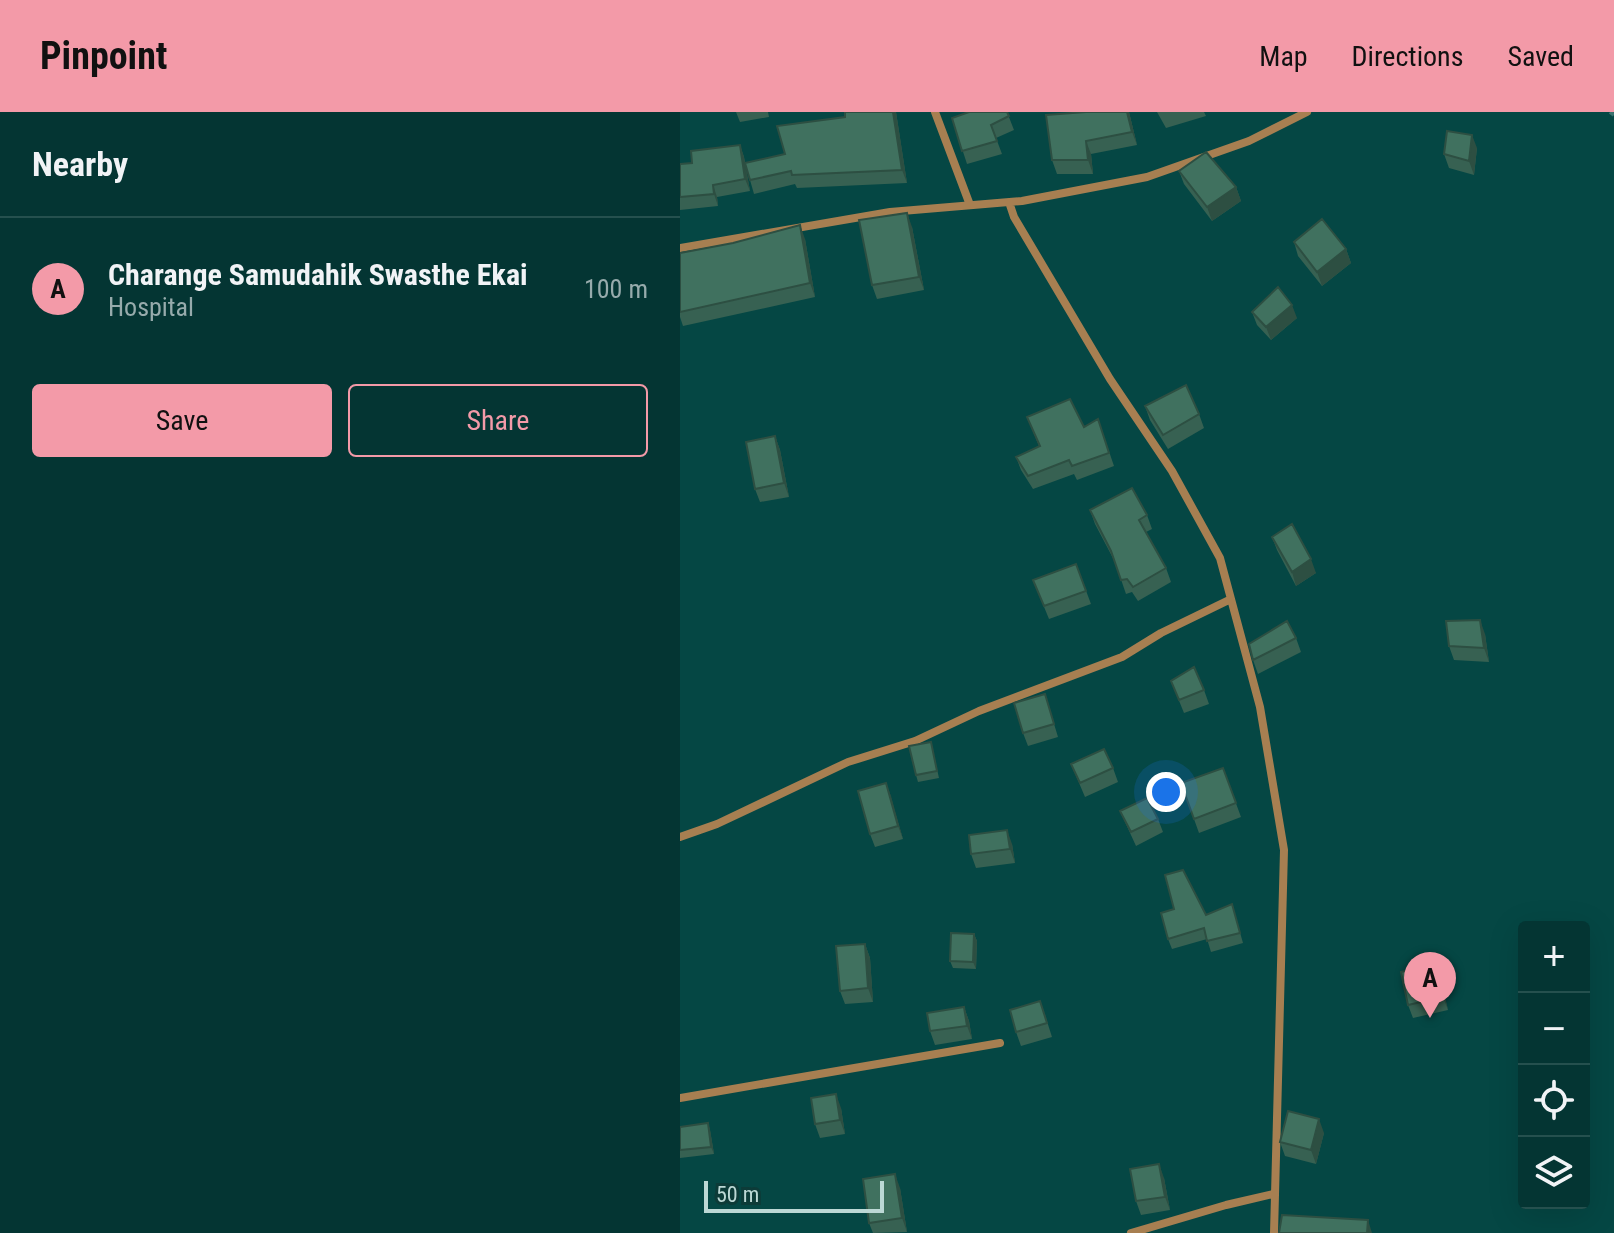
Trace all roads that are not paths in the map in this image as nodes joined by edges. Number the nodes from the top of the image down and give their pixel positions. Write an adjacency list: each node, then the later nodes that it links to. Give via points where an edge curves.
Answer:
1 (935, 112): 4 (street)
2 (1307, 112): 3 (street, via 1249,141 1147,177)
3 (1009, 202): 4 (street); 6 (street, via 1110,379 1179,483 1220,558)
4 (970, 205): 5 (street, via 890,212)
5 (680, 248)
6 (1231, 599): 7 (street, via 1122,657 915,741 848,762); 10 (street, via 1260,707 1284,850)
7 (680, 837)
8 (1000, 1043): 9 (street)
9 (680, 1098)
10 (1273, 1194): 11 (street); 12 (street)
11 (1131, 1233)
12 (1274, 1233)

